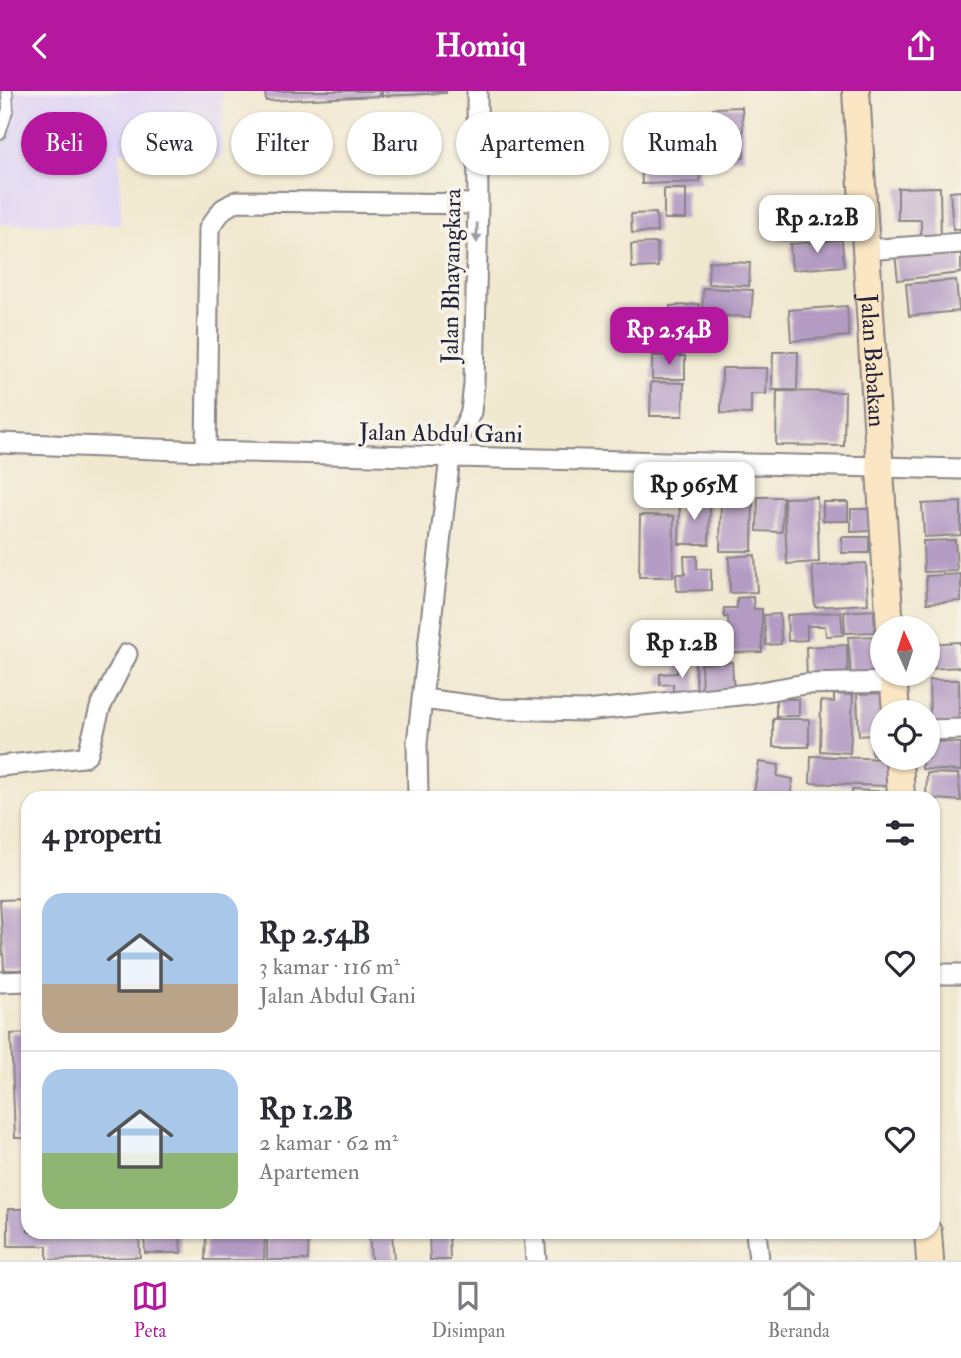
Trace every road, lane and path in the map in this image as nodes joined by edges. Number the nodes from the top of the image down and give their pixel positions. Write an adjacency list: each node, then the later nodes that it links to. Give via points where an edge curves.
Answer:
1 (8, 91): 4 (lane)
2 (477, 91): 5 (street, Jalan Bhayangkara)
3 (856, 91): 7 (street, Jalan Babakan)
4 (0, 134)
5 (478, 204): 9 (street, via 237,201 223,209 209,228); 10 (street, Jalan Bhayangkara, one-way to 10, via 473,393 465,429)
6 (961, 243): 7 (street)
7 (866, 250): 11 (street, Jalan Babakan)
8 (0, 443): 9 (street, Jalan Abdul Gani)
9 (206, 451): 10 (street, Jalan Abdul Gani)
10 (450, 457): 11 (street, Jalan Abdul Gani); 16 (street)
11 (880, 468): 12 (street, Jalan Abdul Gani); 13 (street, Jalan Babakan)
12 (961, 469)
13 (889, 616)
14 (127, 654): 19 (street, via 100,708 88,753)
15 (870, 680): 16 (street, via 585,711 500,709)
16 (423, 699): 21 (street, via 417,743)
17 (961, 729): 18 (street)
18 (940, 730)
19 (0, 766)
20 (900, 770): 22 (street)
21 (418, 791)
22 (901, 791)
23 (940, 974): 24 (street)
24 (961, 974)
25 (21, 981): 26 (street)
26 (0, 982)
27 (534, 1239): 30 (street)
28 (757, 1239): 31 (street)
29 (929, 1239): 32 (street)
30 (536, 1260)
31 (759, 1260)
32 (930, 1260)

